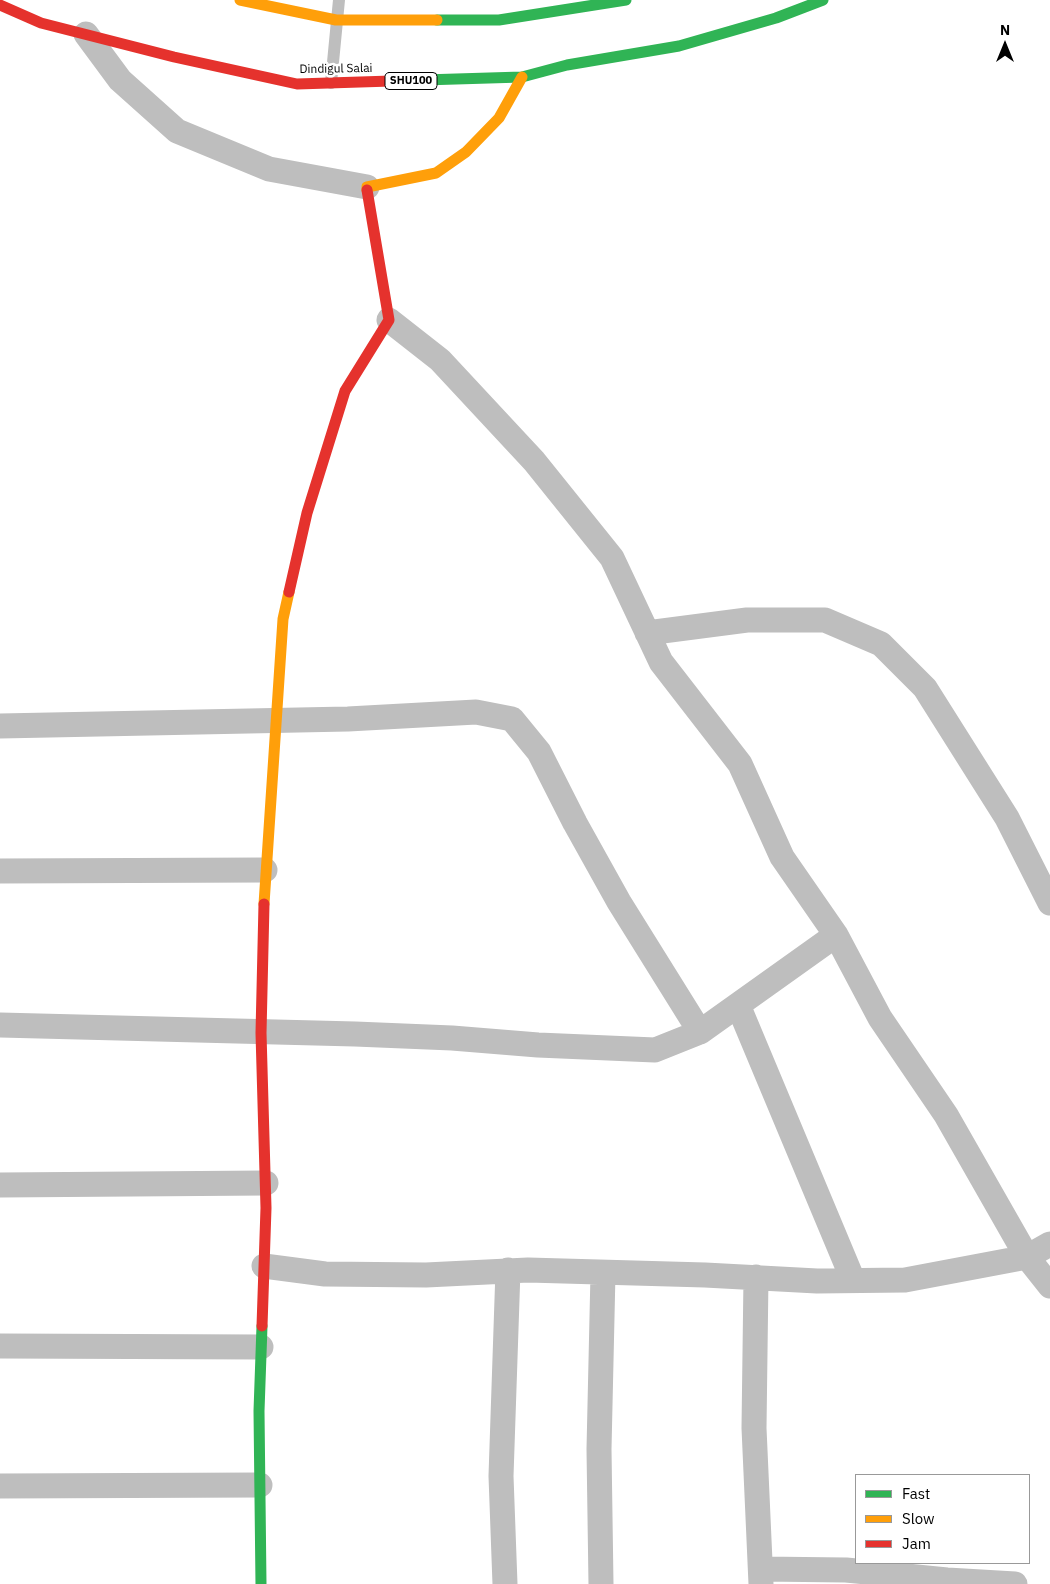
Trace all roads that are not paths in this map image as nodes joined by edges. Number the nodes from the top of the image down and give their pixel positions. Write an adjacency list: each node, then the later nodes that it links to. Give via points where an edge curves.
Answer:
1 (240, 0): 6 (street)
2 (339, 0): 6 (lane)
3 (626, 0): 6 (street, via 499,20)
4 (808, 3): 8 (street, Dindigul Salai / SHU100, via 679,46 567,65)
5 (0, 5): 7 (street, Dindigul Salai / SHU100, via 41,23)
6 (336, 20): 9 (lane)
7 (86, 34): 9 (street, Dindigul Salai / SHU100, via 296,84); 10 (street, via 120,80 177,131 269,169)
8 (522, 77): 9 (street, Dindigul Salai / SHU100); 10 (street, via 499,118 466,152 436,173)
9 (331, 83)
10 (367, 187): 11 (street)
11 (389, 320): 12 (street, via 440,360 534,461 612,558); 13 (street, via 345,391 307,513 283,618)
12 (647, 634): 17 (street, via 747,620 825,620 881,644 925,688 1007,818); 18 (street, via 661,662 740,764 782,856)
13 (274, 720): 14 (street); 16 (street); 22 (street, via 476,712 512,719 539,752 619,902)
14 (0, 726)
15 (0, 870): 16 (street)
16 (265, 870): 21 (street)
17 (1050, 903)
18 (836, 935): 19 (street); 26 (street, via 880,1018 946,1115)
19 (738, 1005): 22 (street); 31 (street)
20 (0, 1025): 21 (street)
21 (261, 1032): 22 (street, via 655,1050); 24 (street)
22 (700, 1032)
23 (0, 1184): 24 (street)
24 (266, 1184): 27 (street)
25 (1050, 1244): 26 (street)
26 (1027, 1257): 31 (street, via 905,1280); 32 (street)
27 (264, 1266): 28 (street, via 325,1274 426,1275); 34 (street)
28 (508, 1270): 29 (street); 39 (street, via 501,1476)
29 (602, 1273): 30 (street); 40 (street)
30 (756, 1277): 31 (street); 37 (street, via 754,1428)
31 (853, 1280)
32 (1050, 1286)
33 (0, 1346): 34 (street)
34 (261, 1347): 35 (street)
35 (260, 1485): 36 (street); 38 (street)
36 (0, 1486)
37 (761, 1576): 41 (street, via 846,1570)
38 (261, 1584)
39 (505, 1584)
40 (601, 1584)
41 (1015, 1584)

